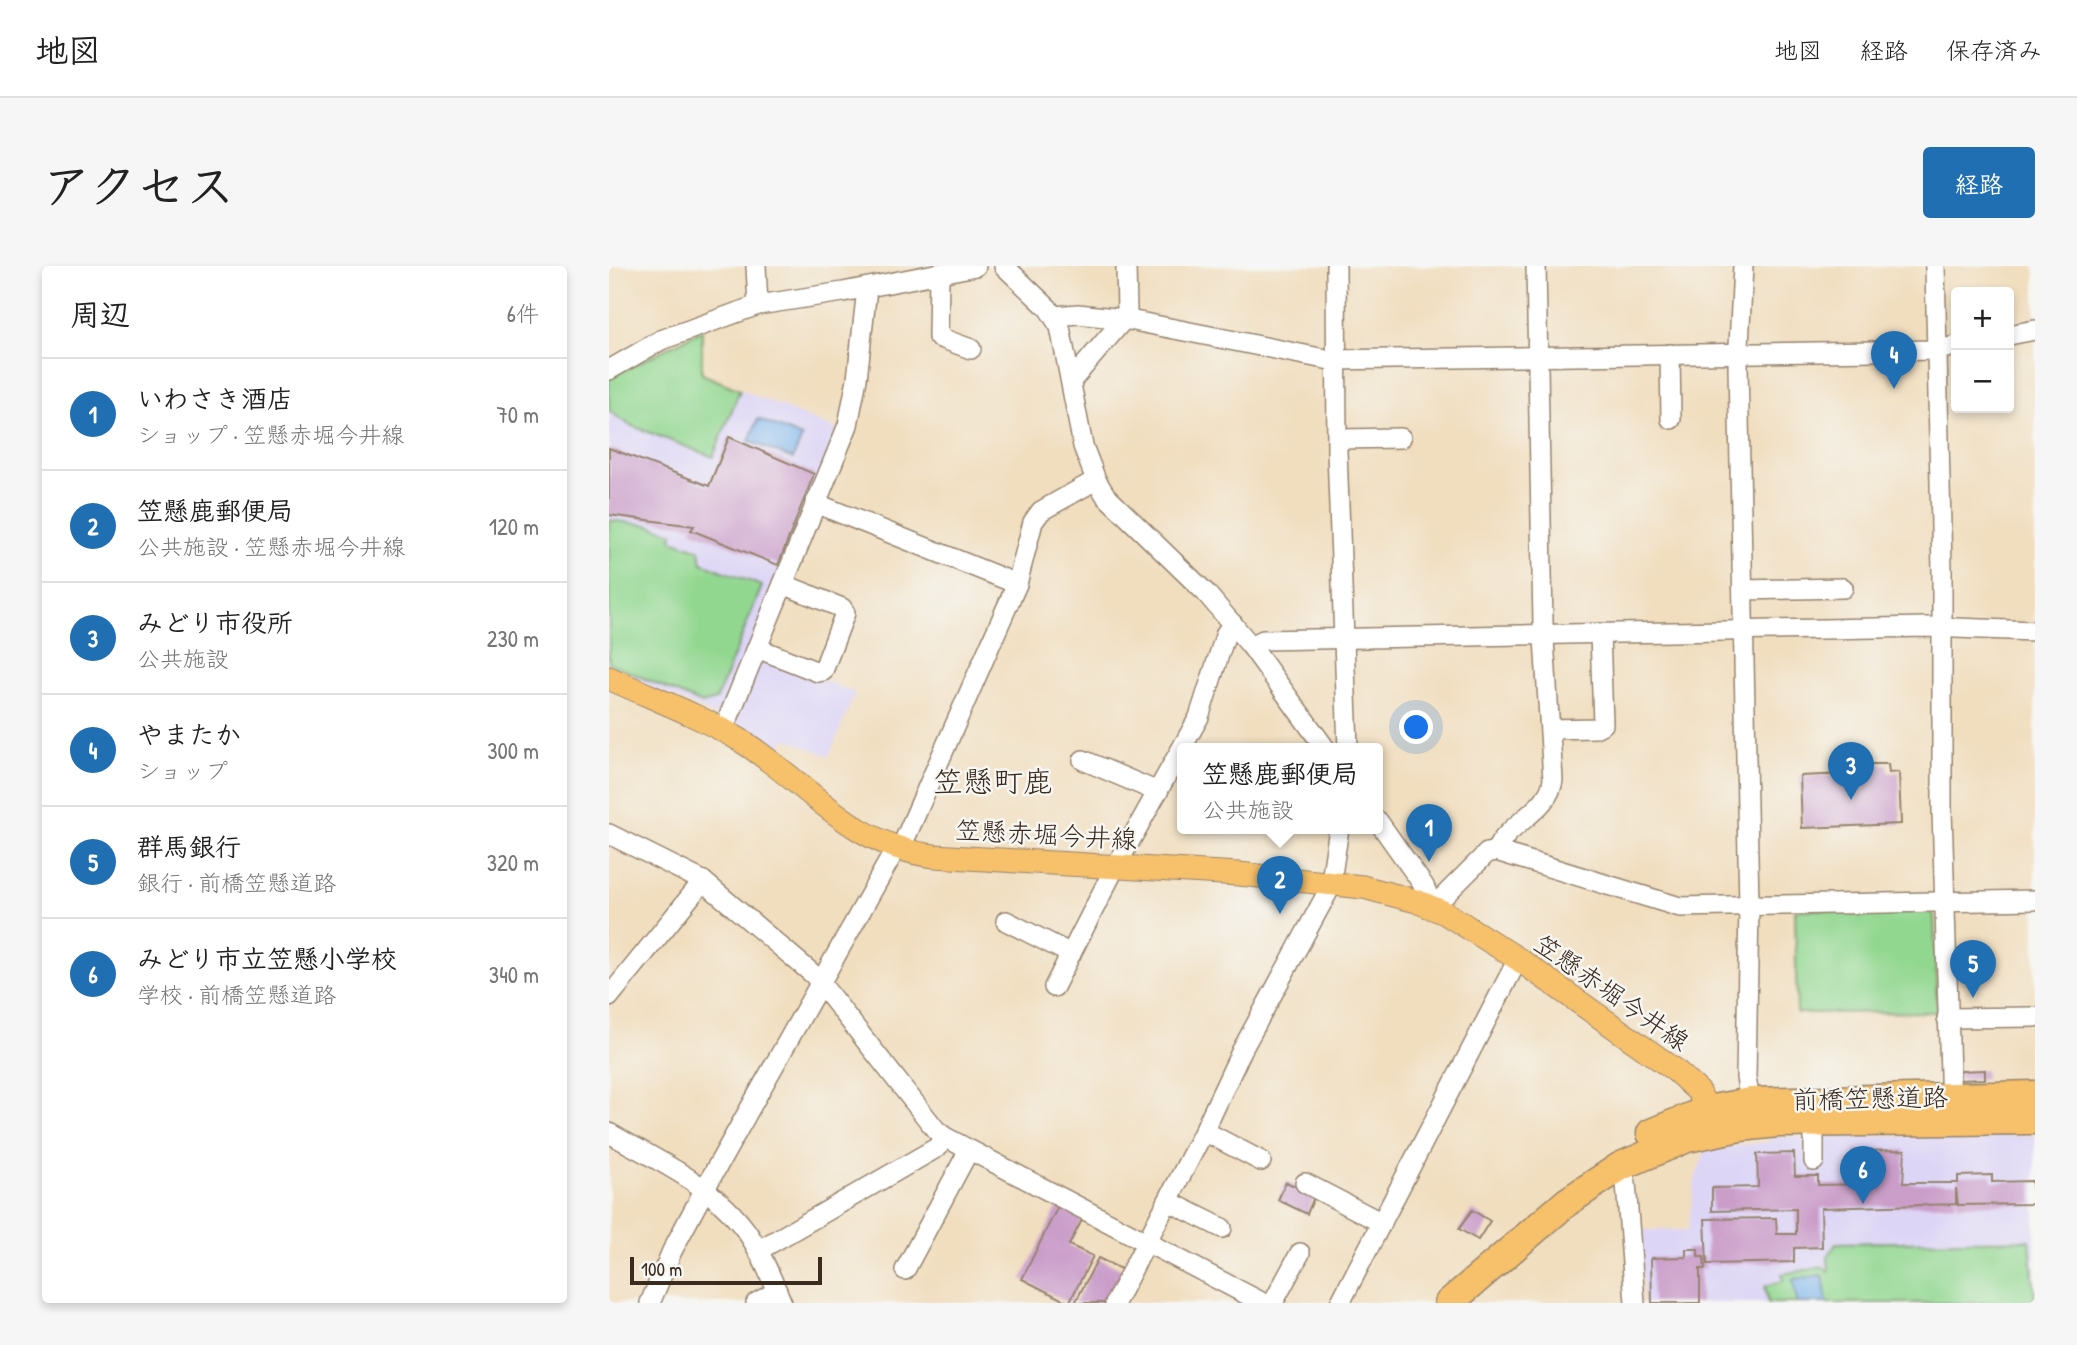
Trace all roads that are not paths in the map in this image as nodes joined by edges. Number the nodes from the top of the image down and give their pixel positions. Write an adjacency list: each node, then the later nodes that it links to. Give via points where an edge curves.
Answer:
1 (757, 266): 11 (street)
2 (976, 266): 9 (street)
3 (1004, 266): 12 (street)
4 (1126, 266): 13 (street)
5 (1336, 266): 21 (street)
6 (1536, 266): 20 (street)
7 (1743, 266): 18 (street)
8 (1935, 266): 16 (street)
9 (939, 274): 10 (street); 17 (street, via 938,337)
10 (867, 288): 11 (street); 28 (street, via 848,425)
11 (758, 305): 22 (street, via 661,340)
12 (1055, 316): 13 (street); 23 (street)
13 (1124, 319): 21 (street); 23 (street)
14 (2035, 330): 15 (street)
15 (2014, 334)
16 (1947, 348): 18 (street); 34 (street)
17 (971, 349)
18 (1738, 353): 19 (street); 32 (street)
19 (1670, 355): 20 (street); 24 (street)
20 (1537, 356): 21 (street); 38 (street)
21 (1338, 360): 26 (street)
22 (609, 370)
23 (1072, 380): 27 (street, via 1083,446)
24 (1671, 419)
25 (1401, 438): 26 (street)
26 (1339, 439): 39 (street)
27 (1096, 480): 30 (street, via 1038,514); 33 (street, via 1117,508)
28 (815, 503): 29 (street); 30 (street)
29 (783, 584): 41 (street); 41 (street, via 842,608 845,618 828,660 818,672)
30 (1017, 584): 54 (street)
31 (1843, 588): 32 (street)
32 (1743, 590): 35 (street)
33 (1233, 624): 40 (street); 45 (street)
34 (1942, 629): 35 (street); 36 (street); 60 (street)
35 (1744, 630): 37 (street); 61 (street)
36 (2035, 631)
37 (1600, 633): 38 (street); 43 (street, via 1603,723 1595,728)
38 (1545, 634): 39 (street); 43 (street)
39 (1345, 638): 40 (street, via 1263,640); 47 (street)
40 (1251, 646): 46 (street)
41 (757, 648): 44 (street)
42 (609, 678): 44 (main road, 笠懸赤堀今井線)
43 (1551, 729): 55 (street, via 1550,790)
44 (723, 731): 54 (main road, 笠懸赤堀今井線, via 772,762 848,825)
45 (1185, 743)
46 (1321, 743)
47 (1348, 743)
48 (1177, 757): 50 (street)
49 (1083, 760): 50 (street)
50 (1158, 792): 56 (street)
51 (1383, 828): 62 (street, via 1425,886)
52 (609, 834): 57 (street)
53 (1338, 834): 58 (street)
54 (898, 849): 56 (main road, 笠懸赤堀今井線, via 934,856); 66 (street)
55 (1496, 851): 61 (street, via 1680,907); 62 (street, via 1487,853)
56 (1117, 864): 58 (main road, 笠懸赤堀今井線); 64 (street)
57 (703, 881): 66 (street); 68 (street)
58 (1331, 883): 62 (main road, 笠懸赤堀今井線, via 1381,891); 78 (street)
59 (2035, 900): 60 (street)
60 (1946, 901): 61 (street); 70 (street)
61 (1749, 905): 73 (street, via 1746,1077)
62 (1433, 907): 65 (main road, 笠懸赤堀今井線)
63 (1006, 921): 64 (street)
64 (1071, 954): 67 (street)
65 (1518, 959): 74 (main road, 笠懸赤堀今井線, via 1675,1070 1699,1092); 89 (street)
66 (821, 982): 80 (street); 87 (street)
67 (1054, 987)
68 (609, 997)
69 (2035, 1017): 70 (street)
70 (1947, 1018): 72 (street)
71 (2035, 1095): 72 (highway, 前橋笠懸道路)
72 (1948, 1097): 73 (highway, 前橋笠懸道路); 75 (street, via 1950,1107 1961,1116)
73 (1750, 1101): 74 (highway, 前橋笠懸道路)
74 (1707, 1110): 77 (main road, via 1716,1119 1729,1122 1865,1116); 81 (main road, via 1701,1126); 96 (highway, 前橋笠懸道路, via 1637,1139 1566,1183)
75 (2035, 1118): 77 (highway, 前橋笠懸道路)
76 (1814, 1122): 77 (highway, 前橋笠懸道路); 81 (highway, 前橋笠懸道路, via 1737,1127); 84 (street)
77 (1903, 1122)
78 (1204, 1131): 83 (street); 88 (street)
79 (609, 1133): 87 (street)
80 (945, 1137): 82 (street); 92 (street, via 938,1147)
81 (1687, 1138): 85 (highway, 前橋笠懸道路)
82 (969, 1150): 91 (street); 94 (street)
83 (1261, 1161)
84 (1814, 1161)
85 (1621, 1166): 96 (highway, 前橋笠懸道路, via 1567,1202); 103 (street)
86 (1305, 1183): 89 (street)
87 (705, 1190): 92 (street, via 739,1221); 97 (street, via 671,1251)
88 (1168, 1201): 90 (street); 91 (street)
89 (1382, 1223): 102 (street)
90 (1222, 1228)
91 (1146, 1243): 99 (street); 100 (street)
92 (759, 1250): 95 (street)
93 (1300, 1253): 101 (street)
94 (905, 1270)
95 (780, 1297): 98 (street)
96 (1456, 1297)
97 (650, 1303)
98 (756, 1303)
99 (1115, 1303)
100 (1263, 1303)
101 (1273, 1303)
102 (1340, 1303)
103 (1635, 1303)

